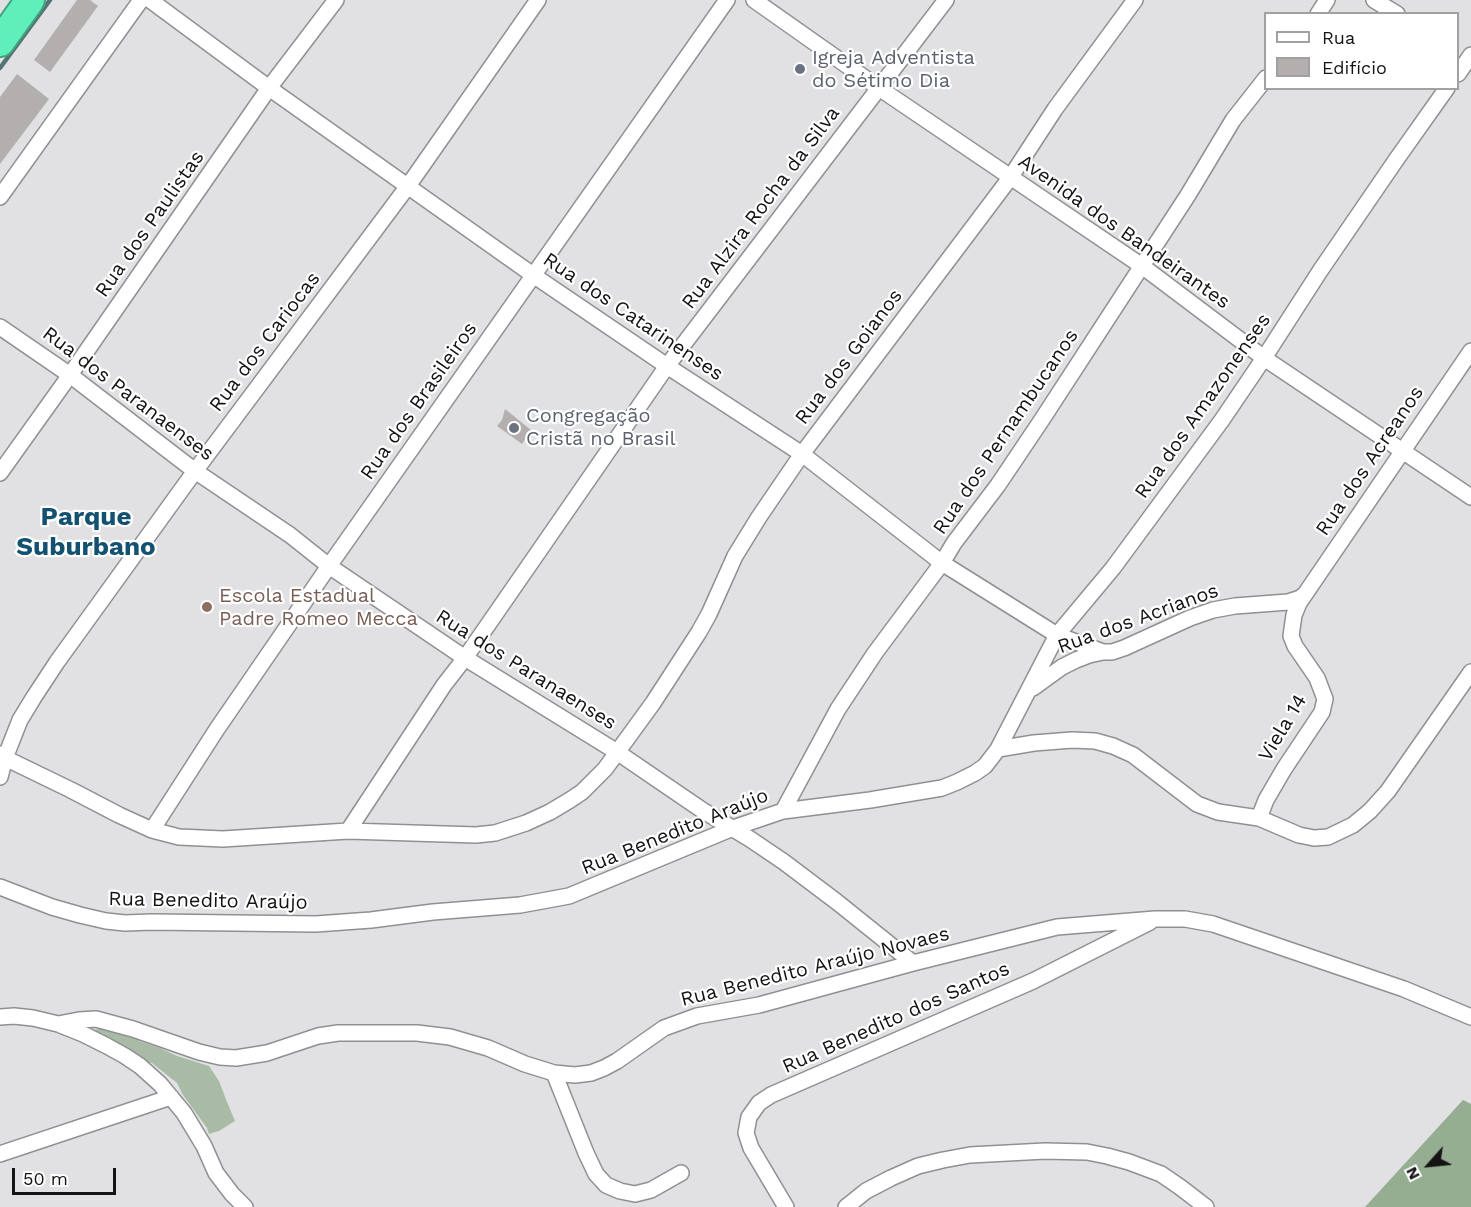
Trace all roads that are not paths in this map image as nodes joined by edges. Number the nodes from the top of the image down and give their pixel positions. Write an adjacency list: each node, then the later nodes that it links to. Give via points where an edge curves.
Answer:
1 (11, 0): 13 (highway)
2 (30, 0): 14 (highway)
3 (141, 0): 23 (street)
4 (150, 0): 18 (street, Rua dos Catarinenses)
5 (336, 0): 18 (street, Rua dos Paulistas)
6 (538, 0): 22 (street, Rua dos Cariocas)
7 (726, 0): 25 (street, Rua dos Brasileiros)
8 (754, 0): 19 (street, Avenida dos Bandeirantes)
9 (946, 0): 19 (street, Rua Alzira Rocha da Silva)
10 (1135, 0): 21 (street, Rua dos Goianos)
11 (1374, 0): 12 (street)
12 (1394, 12)
13 (0, 15)
14 (0, 42)
15 (1467, 54): 16 (street)
16 (1459, 72)
17 (1264, 81): 24 (street, Rua dos Pernambucanos, via 1233,120)
18 (269, 88): 22 (street, Rua dos Catarinenses); 30 (street, Rua dos Paulistas)
19 (879, 88): 21 (street, Avenida dos Bandeirantes); 29 (street, Rua Alzira Rocha da Silva)
20 (1446, 90): 28 (street, Rua dos Amazonenses)
21 (1010, 178): 24 (street, Avenida dos Bandeirantes); 32 (street, Rua dos Goianos)
22 (408, 186): 25 (street, Rua dos Catarinenses); 33 (street, Rua dos Cariocas)
23 (0, 198)
24 (1142, 266): 28 (street, Avenida dos Bandeirantes); 36 (street, Rua dos Pernambucanos, via 998,485)
25 (533, 275): 29 (street, Rua dos Catarinenses); 37 (street, Rua dos Brasileiros)
26 (0, 327): 30 (street, Rua dos Paranaenses)
27 (1471, 351): 31 (street, Rua dos Acreanos)
28 (1264, 358): 31 (street, Avenida dos Bandeirantes); 39 (street, Rua dos Amazonenses, via 1120,559)
29 (667, 366): 32 (street, Rua dos Catarinenses); 41 (street, Rua Alzira Rocha da Silva)
30 (70, 375): 33 (street, Rua dos Paranaenses); 34 (street, Rua dos Paulistas)
31 (1402, 451): 35 (street, Avenida dos Bandeirantes); 38 (street, Rua dos Acreanos)
32 (802, 453): 36 (street, Rua dos Catarinenses); 45 (street, Rua dos Goianos, via 735,556 699,632)
33 (195, 471): 37 (street, Rua dos Paranaenses, via 290,535); 46 (street, Rua dos Cariocas, via 34,697)
34 (0, 473)
35 (1471, 497)
36 (942, 562): 39 (street, Rua dos Catarinenses); 48 (street, Rua dos Pernambucanos, via 838,710)
37 (329, 567): 41 (street, Rua dos Paranaenses); 51 (street, Rua dos Brasileiros, via 216,729)
38 (1304, 595): 40 (street, Rua dos Acrianos, via 1288,602 1213,610 1124,648); 49 (street, Viela 14, via 1294,615 1291,636 1325,699 1322,712 1284,769)
39 (1058, 635): 40 (street, Rua dos Catarinenses); 43 (street, Rua dos Amazonenses)
40 (1103, 652): 43 (street, Rua dos Acrianos, via 1062,667)
41 (465, 658): 45 (street, Rua dos Paranaenses); 52 (street, Rua Alzira Rocha da Silva)
42 (1471, 672): 49 (street, via 1388,791 1353,825 1328,837 1314,838)
43 (1028, 691): 44 (street, Rua dos Amazonenses)
44 (998, 749): 48 (street, Rua Benedito Araújo, via 975,773 942,788); 49 (street, via 1095,741 1133,755 1197,804 1218,812)
45 (617, 752): 50 (street, Rua dos Paranaenses); 52 (street, Rua dos Goianos, via 570,800 526,823 495,833)
46 (3, 756): 47 (street, Rua dos Cariocas); 51 (street, Rua dos Goianos)
47 (0, 777)
48 (783, 811): 50 (street, Rua Benedito Araújo)
49 (1259, 818)
50 (733, 828): 53 (street, Rua Benedito Araújo, via 569,896 520,905 345,922 125,923 80,915); 55 (street, Rua dos Paranaenses, via 784,862)
51 (152, 830): 52 (street, Rua dos Goianos, via 180,837 223,838)
52 (348, 831)
53 (0, 887)
54 (1155, 919): 55 (street, Rua Benedito Araújo Novaes, via 1057,927); 57 (street, Rua Benedito Araújo Novaes, via 1213,924 1404,988); 64 (street, Rua Benedito dos Santos, via 1034,981 759,1103 749,1117 746,1133)
55 (912, 963): 59 (street, Rua Benedito Araújo Novaes, via 759,1005 697,1016 664,1028 597,1070 575,1075)
56 (0, 1017): 58 (street, Rua Benedito Araújo Novaes)
57 (1471, 1017)
58 (58, 1024): 59 (street, Rua Benedito Araújo Novaes, via 96,1020 220,1058 267,1053 338,1033 417,1033 488,1048); 60 (street, via 125,1056)
59 (554, 1073): 62 (street, via 586,1153 606,1185 635,1194 651,1190)
60 (171, 1096): 61 (street); 63 (street, via 204,1146 216,1173)
61 (0, 1154)
62 (681, 1173)
63 (244, 1207)
64 (786, 1207)
65 (846, 1207): 66 (street, via 866,1191 918,1166 970,1155 1045,1151 1087,1152 1130,1162 1161,1174)
66 (1206, 1207)

